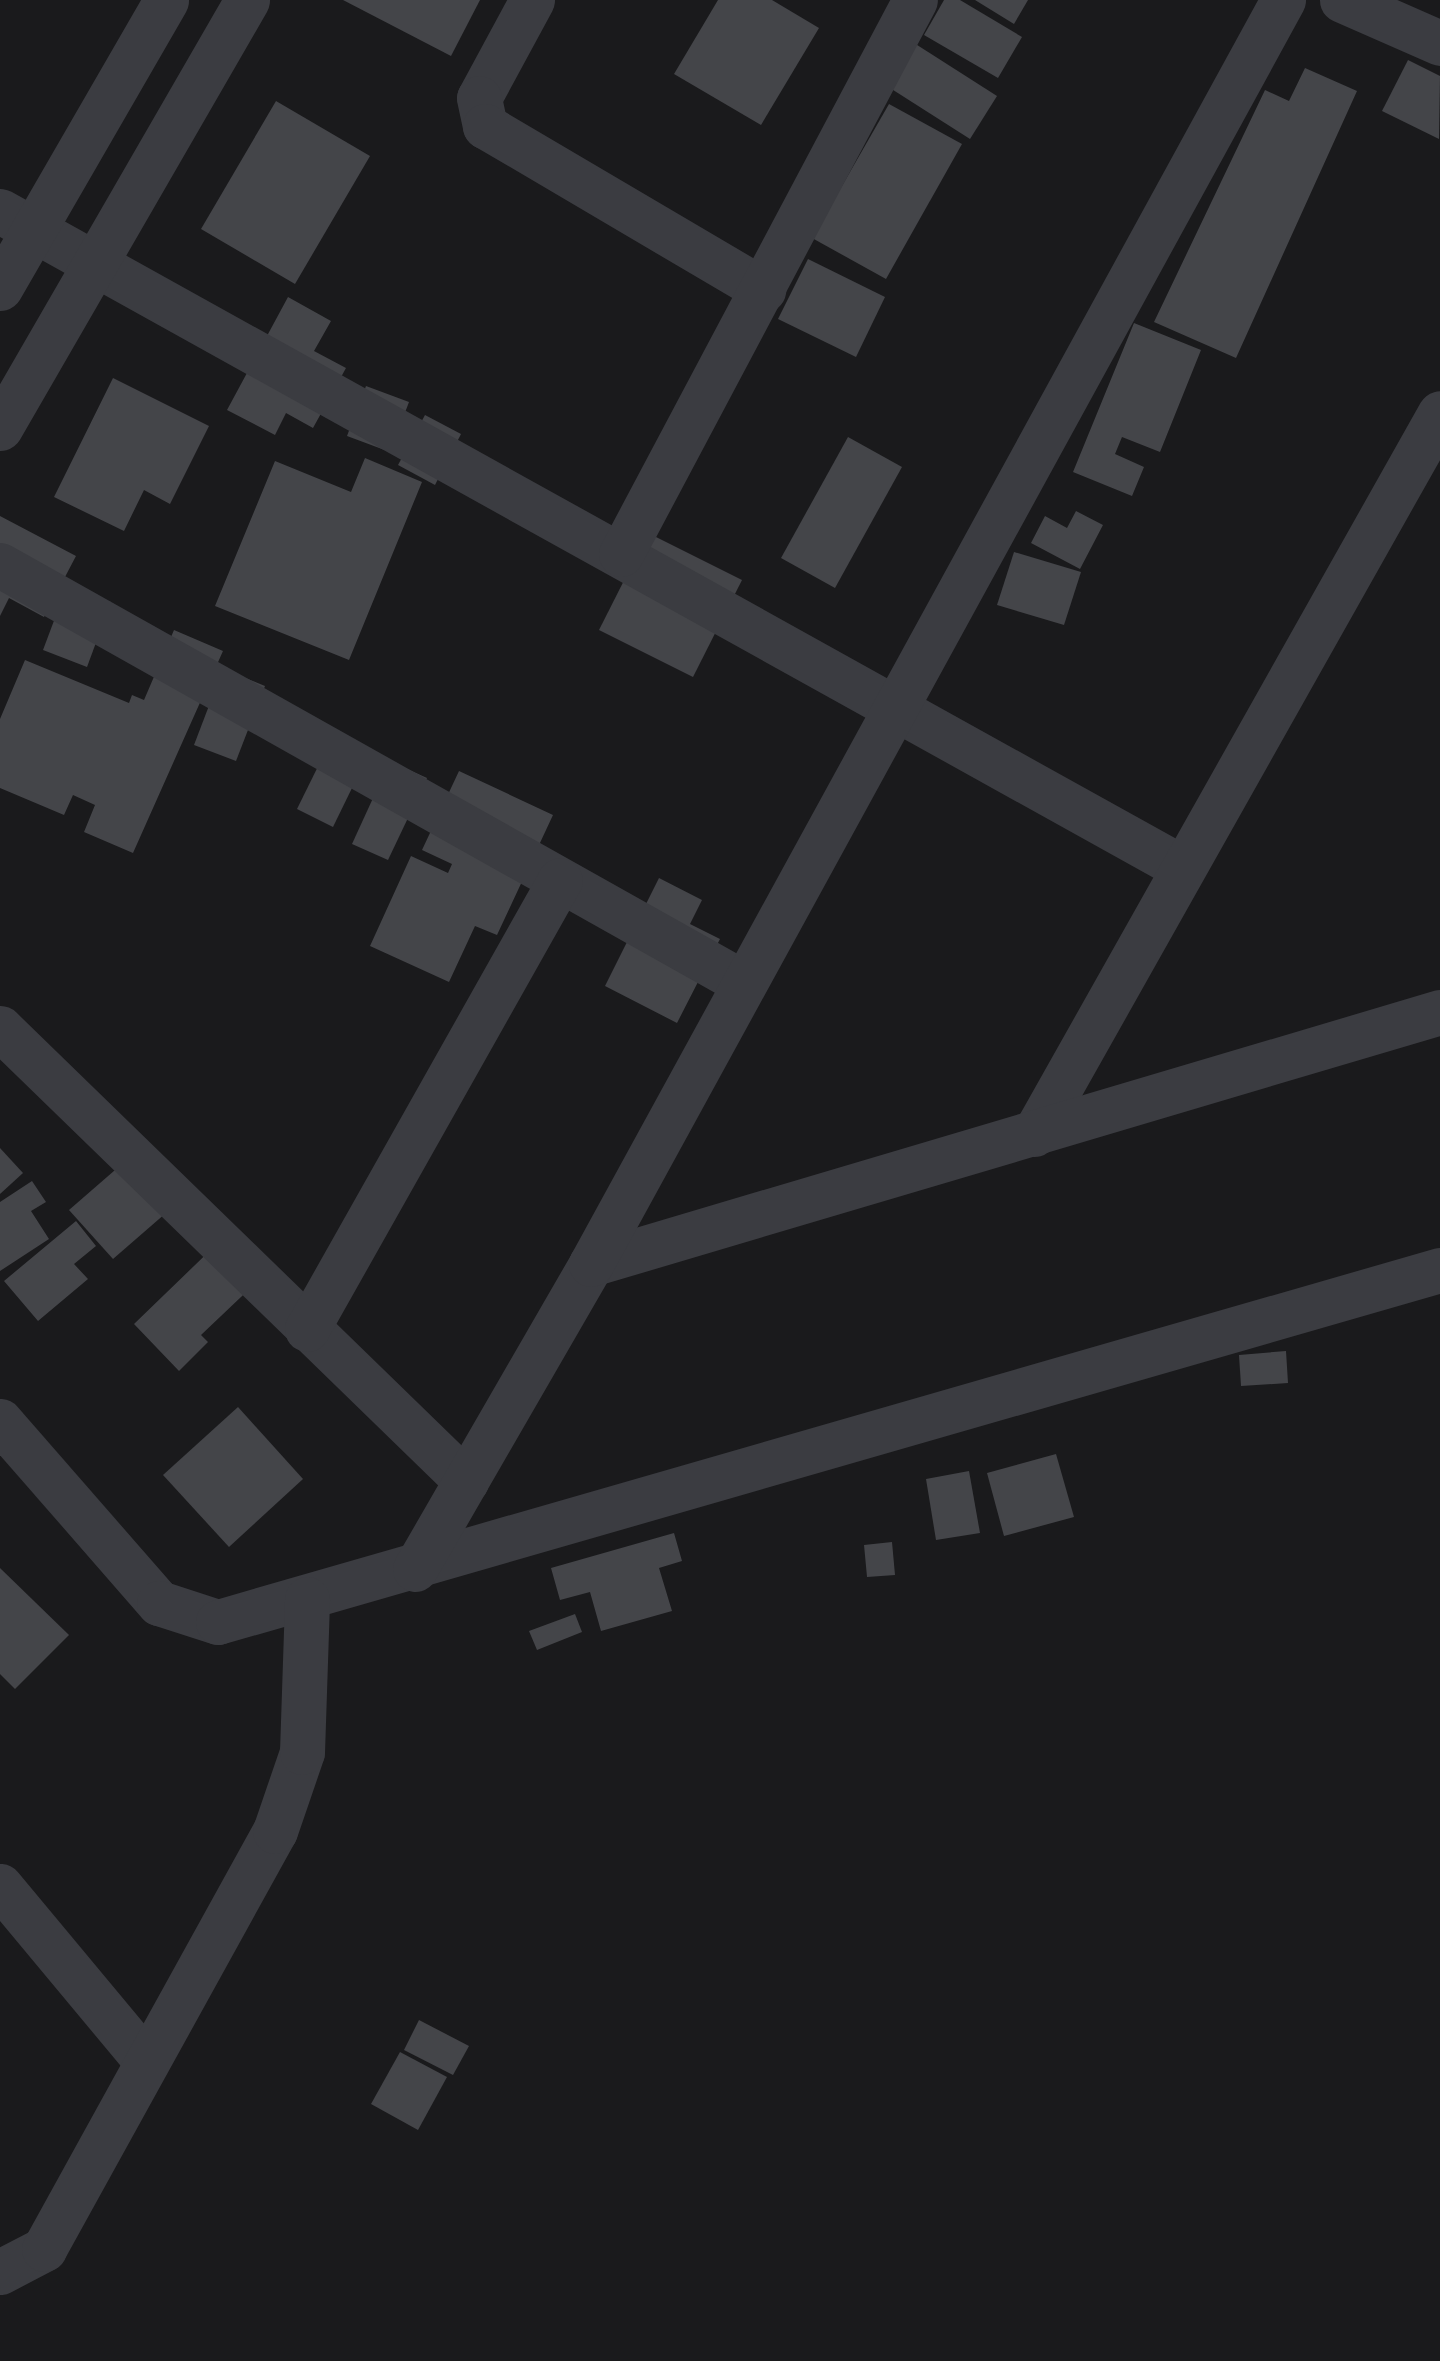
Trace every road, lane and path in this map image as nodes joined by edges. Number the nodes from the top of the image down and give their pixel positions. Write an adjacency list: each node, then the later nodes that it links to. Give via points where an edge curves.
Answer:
1 (166, 0): 8 (street)
2 (247, 0): 9 (street)
3 (532, 0): 11 (street, via 479,98 485,126)
4 (915, 0): 11 (street)
5 (1282, 0): 16 (street)
6 (1342, 0): 7 (street)
7 (1440, 43)
8 (17, 220): 9 (street); 10 (street)
9 (95, 266): 13 (street); 14 (street)
10 (0, 288)
11 (763, 290): 14 (street)
12 (1440, 413): 17 (street)
13 (0, 428)
14 (621, 554): 16 (street)
15 (0, 565): 18 (street)
16 (899, 706): 17 (street); 19 (street)
17 (1181, 867): 22 (street)
18 (560, 880): 19 (street); 25 (street)
19 (742, 982): 23 (street)
20 (1440, 1012): 22 (street)
21 (0, 1028): 25 (street)
22 (1034, 1134): 23 (street)
23 (591, 1264): 27 (street)
24 (1440, 1270): 28 (street)
25 (308, 1329): 27 (street)
26 (0, 1421): 29 (street, via 170,1612 218,1622)
27 (466, 1481): 28 (street)
28 (415, 1569): 29 (street)
29 (307, 1599): 31 (street, via 307,1703 287,1802)
30 (0, 1886): 31 (street)
31 (144, 2059): 32 (street, via 44,2248)
32 (0, 2272)

